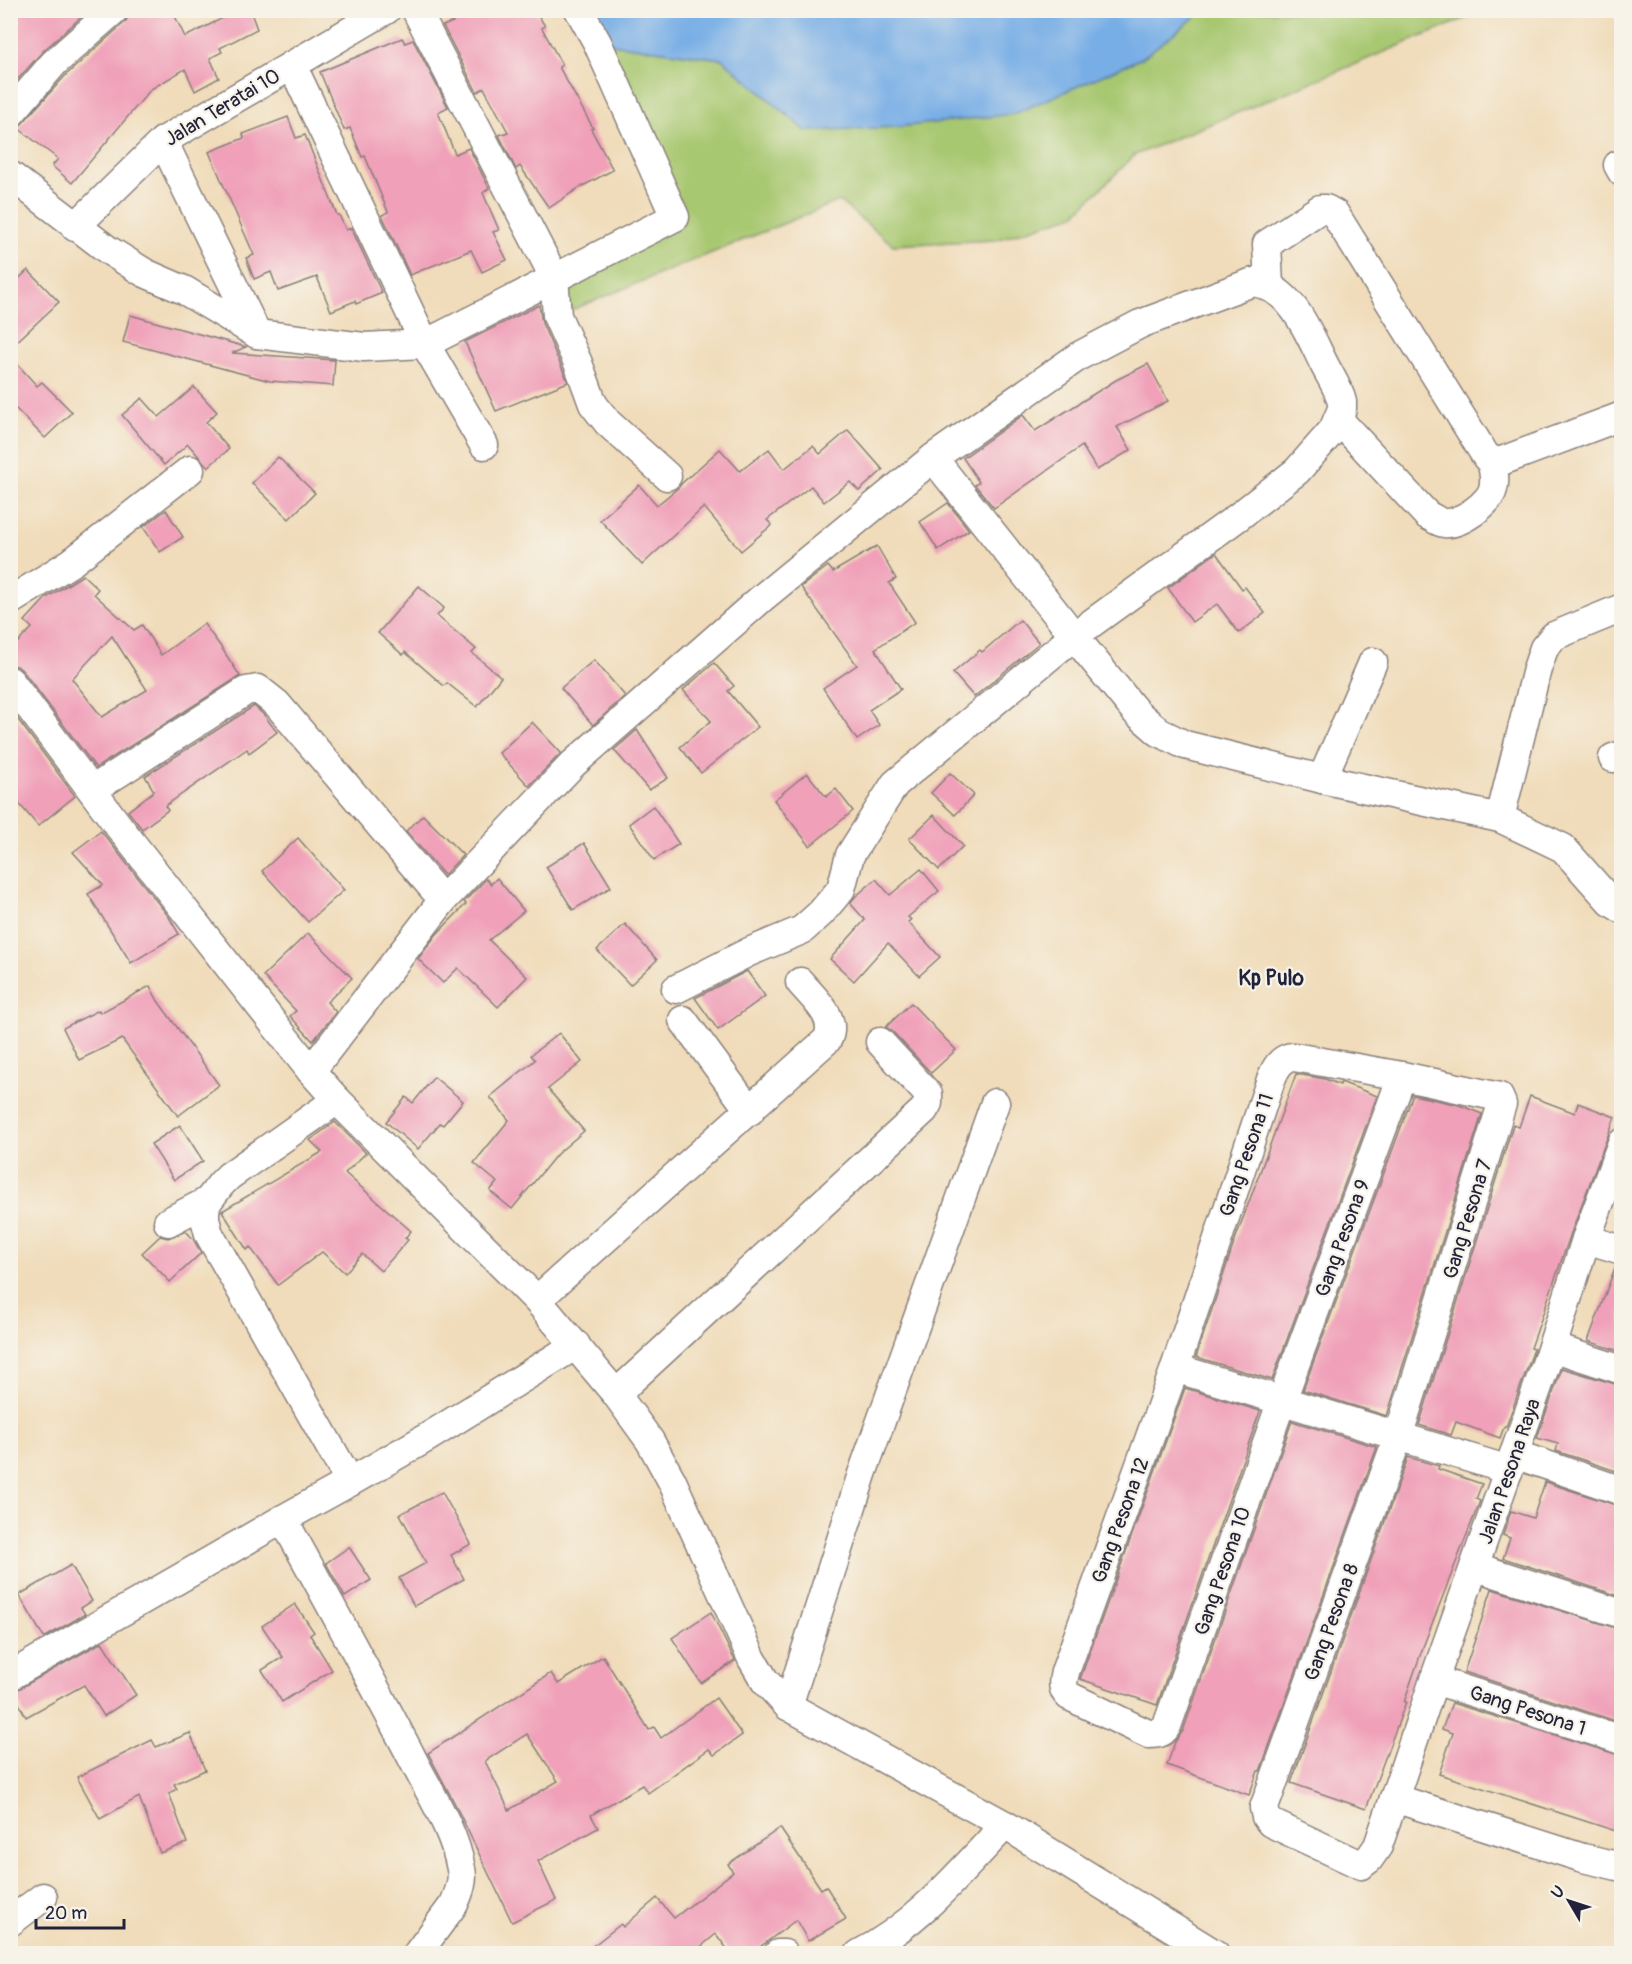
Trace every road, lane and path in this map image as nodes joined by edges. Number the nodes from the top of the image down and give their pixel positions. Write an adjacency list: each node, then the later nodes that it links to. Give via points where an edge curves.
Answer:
1 (114, 10): 6 (street, via 54,63)
2 (386, 10): 5 (street, Jalan Teratai 10)
3 (416, 10): 10 (street)
4 (579, 10): 10 (street, via 675,217)
5 (292, 65): 7 (street, Jalan Teratai 10); 13 (street)
6 (10, 114)
7 (163, 141): 9 (street, Jalan Teratai 10); 12 (street)
8 (10, 176): 9 (street)
9 (75, 227): 12 (street, via 146,273 184,290)
10 (554, 277): 13 (street); 20 (street, via 557,316 598,412)
11 (1269, 286): 15 (street, via 1306,328 1341,397); 17 (street, via 1253,282 1140,324 1079,356); 18 (street, via 1269,243 1320,209 1332,212 1484,455)
12 (257, 334): 13 (street, via 364,347)
13 (424, 344): 16 (street)
14 (1622, 416): 18 (street, via 1499,462)
15 (1338, 419): 18 (street, via 1427,514 1443,523 1469,515 1491,497 1495,479); 23 (street, via 1297,471)
16 (484, 445)
17 (933, 458): 23 (street); 29 (street, via 762,598 573,764)
18 (1491, 460)
19 (190, 470): 21 (street, via 72,562)
20 (667, 476)
21 (10, 601)
22 (1622, 608): 28 (street, via 1554,636 1544,648)
23 (1074, 636): 26 (street, via 1136,712 1159,732 1185,745); 32 (street, via 896,784 850,855 841,889 802,930)
24 (1373, 662): 26 (street)
25 (10, 681): 27 (street)
26 (1322, 779): 28 (street)
27 (92, 790): 29 (street, via 246,692 258,689 277,704); 35 (street)
28 (1500, 818): 30 (street, via 1563,848 1611,902)
29 (443, 900): 35 (street)
30 (1622, 909)
31 (800, 982): 39 (street, via 828,1016 830,1035)
32 (676, 989)
33 (683, 1020): 39 (street)
34 (880, 1041): 50 (street, via 928,1094 924,1110)
35 (312, 1071): 37 (street)
36 (1402, 1076): 48 (street, Gang Pesona 11, via 1294,1058 1279,1064); 51 (street, Gang Pesona 9); 52 (street, Gang Pesona 7, via 1495,1095 1503,1104)
37 (337, 1100): 41 (street, via 230,1176); 45 (street)
38 (995, 1103): 61 (street, via 862,1474)
39 (750, 1111): 45 (street)
40 (1622, 1143): 43 (street, Jalan Pesona Raya)
41 (208, 1201): 42 (street); 54 (street, via 208,1234)
42 (168, 1222)
43 (1586, 1239): 44 (street); 47 (street, Jalan Pesona Raya)
44 (1622, 1250)
45 (537, 1300): 46 (street)
46 (576, 1345): 50 (street); 54 (street)
47 (1552, 1347): 49 (street); 53 (street, Jalan Pesona Raya)
48 (1175, 1368): 51 (street); 62 (street, Gang Pesona 12, via 1063,1686 1069,1696)
49 (1622, 1370)
50 (616, 1394): 61 (street, via 650,1441 672,1481 752,1659 765,1681)
51 (1282, 1400): 52 (street); 62 (street, Gang Pesona 10, via 1167,1726)
52 (1398, 1437): 53 (street); 66 (street, Gang Pesona 8, via 1263,1808 1271,1822)
53 (1511, 1462): 55 (street); 57 (street, Jalan Pesona Raya)
54 (350, 1482): 56 (street)
55 (1622, 1491)
56 (283, 1519): 59 (street); 70 (street, via 366,1670 459,1858 462,1872 454,1904)
57 (1476, 1567): 58 (street); 60 (street, Jalan Pesona Raya)
58 (1622, 1614)
59 (10, 1676)
60 (1434, 1680): 63 (street, Gang Pesona 1); 64 (street, Jalan Pesona Raya)
61 (788, 1706): 65 (street)
62 (1154, 1734)
63 (1622, 1740)
64 (1394, 1798): 66 (street, Jalan Pesona Raya, via 1378,1846); 67 (street)
65 (1005, 1825): 73 (street, via 907,1923); 74 (street)
66 (1361, 1865)
67 (1622, 1867)
68 (43, 1897): 69 (street)
69 (10, 1922)
70 (417, 1953)
71 (778, 1953): 72 (street)
72 (784, 1953)
73 (859, 1953)
74 (1215, 1953)

